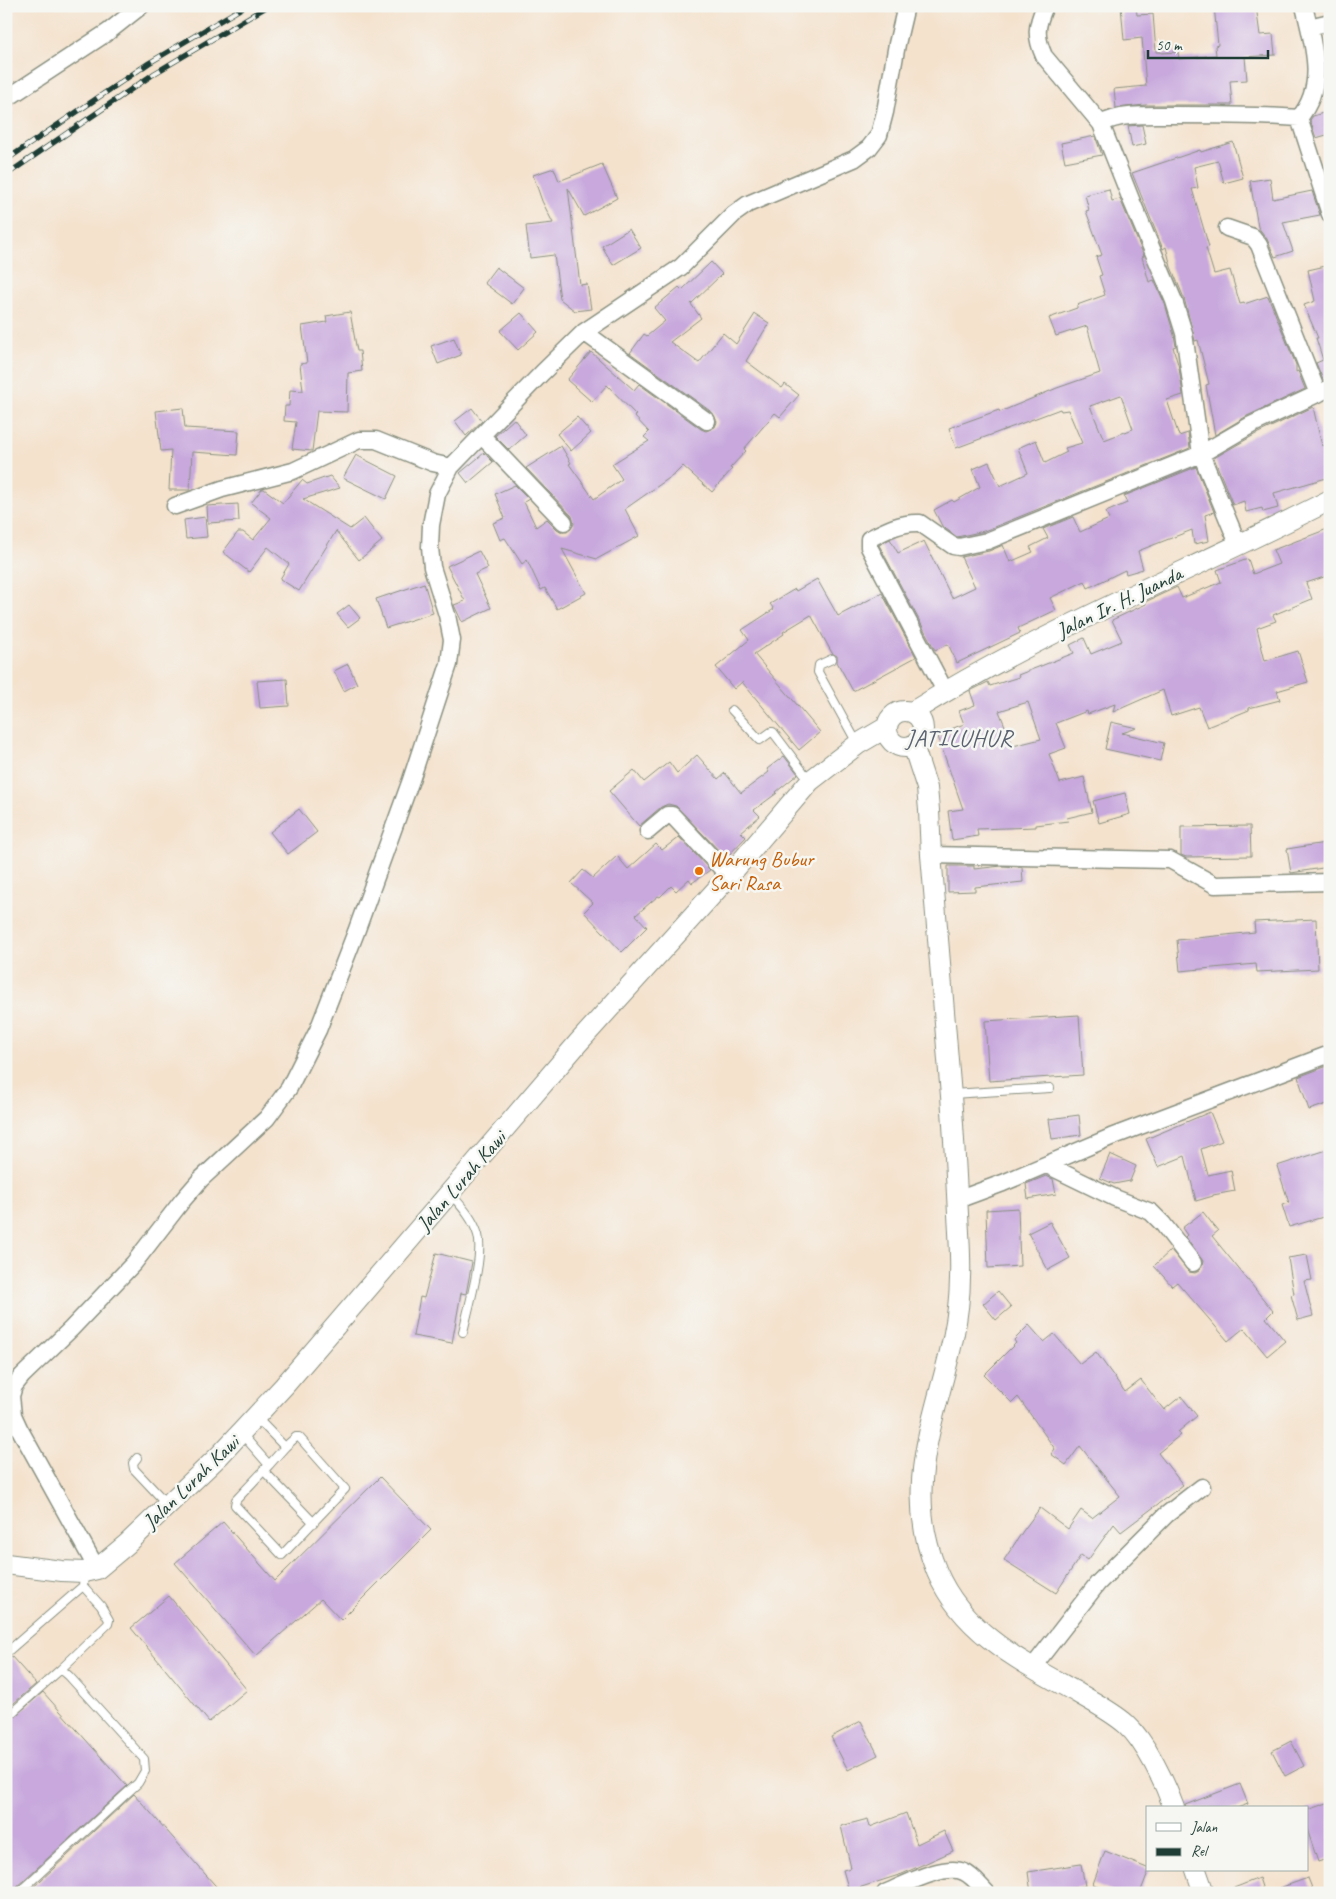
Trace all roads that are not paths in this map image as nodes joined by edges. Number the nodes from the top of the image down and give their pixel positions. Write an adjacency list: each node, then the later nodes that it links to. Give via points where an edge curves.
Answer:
1 (141, 6): 7 (street, via 108,32)
2 (906, 6): 12 (street, via 885,112 879,135 870,148 854,159 748,204 681,267)
3 (1045, 6): 9 (street, via 1037,30 1044,56)
4 (1304, 6): 6 (street)
5 (1330, 22): 6 (street)
6 (1309, 27): 8 (street, via 1315,49 1316,82 1312,99)
7 (6, 99)
8 (1299, 118): 9 (street, via 1239,114 1154,115 1114,118); 10 (street)
9 (1101, 124): 16 (street, via 1174,301 1184,333)
10 (1330, 214)
11 (1227, 228): 13 (street, via 1253,237 1259,245)
12 (584, 332): 14 (street); 15 (street)
13 (1324, 391): 16 (street, via 1250,425)
14 (707, 421)
15 (482, 436): 17 (street); 20 (street)
16 (1201, 454): 21 (street); 23 (street, via 987,542 953,546 920,524 913,523 894,526 869,539 869,547)
17 (451, 467): 19 (street, via 376,440 358,440 293,471 222,489); 51 (street, via 438,494 430,547 432,567 450,628 451,653 411,780 318,1030 289,1088 267,1118 201,1179 134,1263 22,1376 12,1391 11,1405 19,1428)
18 (1330, 500): 21 (street, Jalan Ir. H. Juanda)
19 (174, 506)
20 (564, 522)
21 (1238, 544): 23 (street, Jalan Ir. H. Juanda, via 1092,614)
22 (832, 659): 27 (lane, via 819,665 818,672)
23 (945, 691): 25 (street, Jalan Ir. H. Juanda)
24 (732, 710): 29 (lane, via 760,740 773,732)
25 (912, 712): 26 (street, via 896,713); 28 (street, via 920,718 923,728 921,738)
26 (886, 727): 27 (street, Jalan Lurah Kawi); 28 (street, via 894,745)
27 (858, 744): 29 (street, Jalan Lurah Kawi)
28 (913, 746): 31 (street, via 927,788)
29 (810, 781): 32 (street, Jalan Lurah Kawi)
30 (648, 830): 32 (street, via 667,814 672,815)
31 (931, 855): 33 (street, via 1170,860 1216,885); 36 (street)
32 (729, 876): 38 (street, Jalan Lurah Kawi, via 578,1043)
33 (1330, 882)
34 (1330, 1054): 37 (street)
35 (1050, 1088): 36 (lane)
36 (951, 1094): 39 (street)
37 (1047, 1164): 39 (street); 40 (street, via 1108,1195 1151,1212)
38 (450, 1193): 41 (lane, via 471,1218 480,1250); 42 (street, Jalan Lurah Kawi)
39 (957, 1200): 53 (street, via 959,1302 945,1373 926,1443 921,1498 924,1525 929,1550 947,1593 987,1637)
40 (1193, 1263)
41 (463, 1332)
42 (256, 1417): 43 (street, Jalan Lurah Kawi); 44 (lane)
43 (240, 1433): 46 (lane); 48 (street, Jalan Lurah Kawi)
44 (285, 1447): 46 (lane); 49 (lane, via 299,1437 345,1487 345,1492)
45 (137, 1458): 48 (lane, via 133,1463 134,1469)
46 (266, 1468): 49 (lane); 49 (lane, via 235,1504 280,1554 285,1554)
47 (1202, 1487): 53 (street, via 1166,1515 1098,1583)
48 (168, 1505): 51 (street, Jalan Lurah Kawi)
49 (314, 1524)
50 (6, 1564): 51 (street)
51 (88, 1576): 52 (lane); 54 (lane, via 108,1624)
52 (6, 1653)
53 (1032, 1668): 56 (street, via 1090,1700 1127,1726 1146,1749)
54 (61, 1670): 55 (lane); 58 (lane, via 144,1759 145,1771 138,1783)
55 (6, 1718)
56 (1173, 1806)
57 (1197, 1872): 61 (street)
58 (18, 1893)
59 (885, 1893): 60 (street, via 941,1871 952,1870 969,1875)
60 (987, 1893)
61 (1204, 1893)

